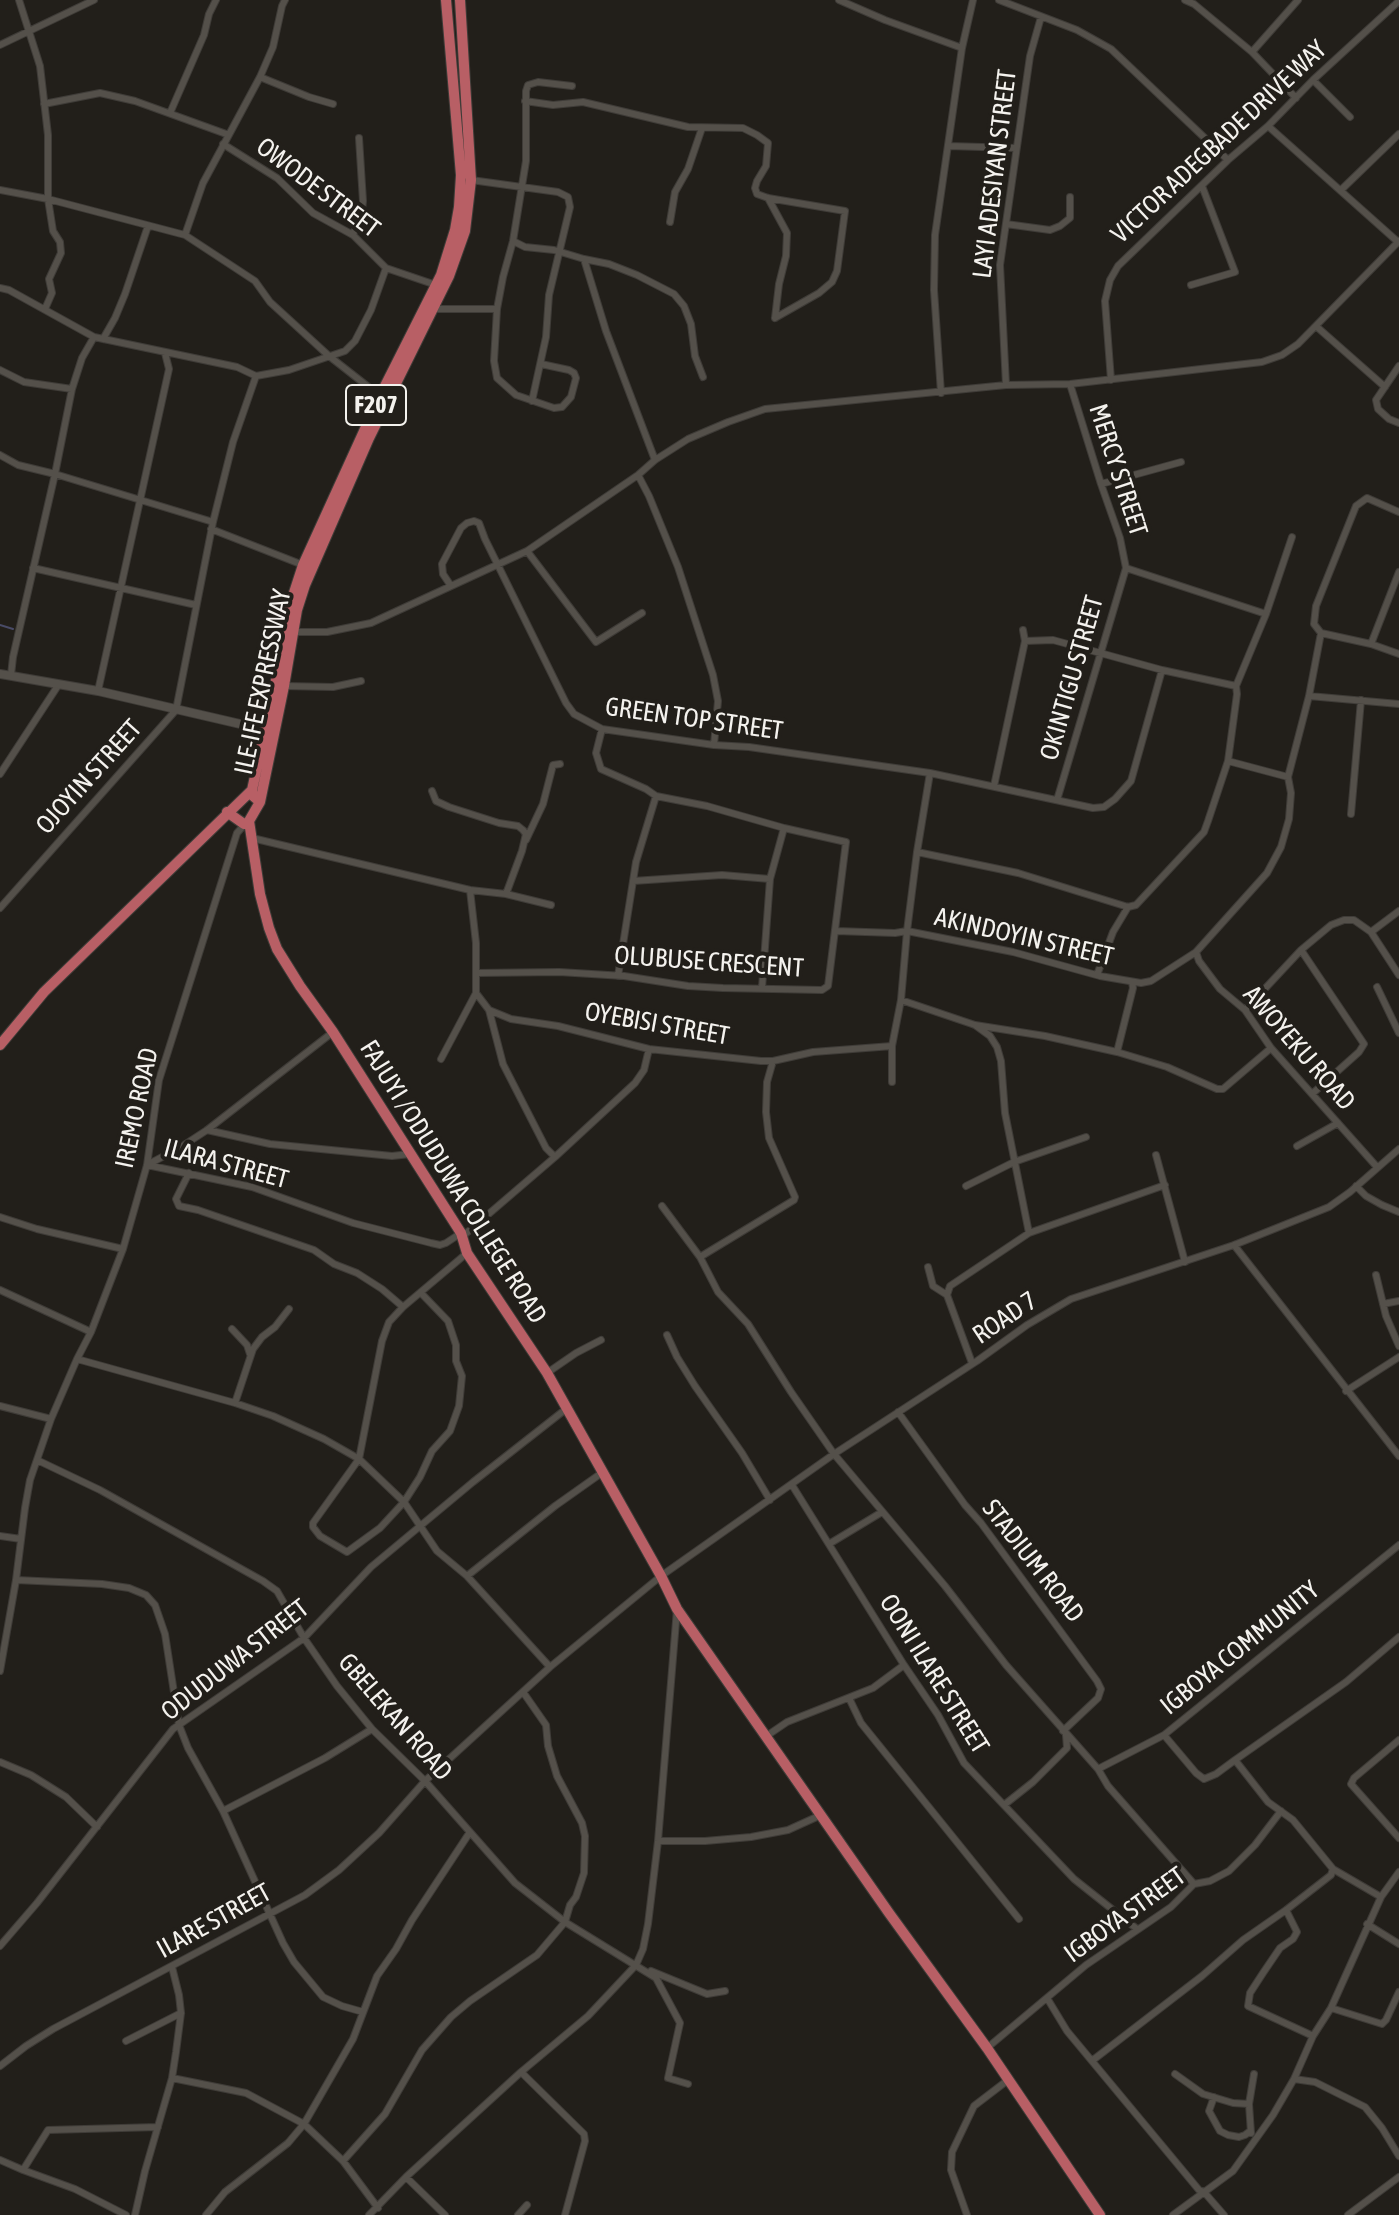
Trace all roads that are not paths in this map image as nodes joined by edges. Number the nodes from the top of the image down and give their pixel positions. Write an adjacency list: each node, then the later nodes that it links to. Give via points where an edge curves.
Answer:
1 (19, 0): 15 (street)
2 (94, 0): 15 (street)
3 (216, 0): 26 (street)
4 (285, 0): 19 (street)
5 (446, 0): 55 (main road, ILE-IFE EXPRESSWAY / F207, via 461,175 455,230)
6 (460, 0): 37 (main road, ILE-IFE EXPRESSWAY / F207)
7 (839, 0): 17 (street)
8 (973, 0): 17 (street)
9 (999, 0): 14 (street)
10 (1185, 0): 13 (street)
11 (1298, 0): 18 (street)
12 (1399, 1): 20 (street, VICTOR ADEGBADE DRIVE WAY)
13 (1195, 2): 18 (street)
14 (1041, 17): 35 (street, LAYI ADESIYAN STREET); 36 (street, via 1111,49)
15 (29, 31): 16 (street); 24 (street)
16 (0, 45)
17 (962, 48): 34 (street)
18 (1252, 52): 22 (street)
19 (260, 77): 25 (street); 31 (street)
20 (1313, 80): 22 (street, VICTOR ADEGBADE DRIVE WAY); 27 (street)
21 (572, 86): 23 (street, via 534,82 528,85)
22 (1296, 98): 28 (street, VICTOR ADEGBADE DRIVE WAY)
23 (525, 101): 29 (street, via 583,102); 39 (street)
24 (44, 104): 26 (street, via 100,93); 44 (street)
25 (333, 104)
26 (170, 113): 31 (street)
27 (1350, 117)
28 (1268, 126): 36 (street, VICTOR ADEGBADE DRIVE WAY); 41 (street)
29 (702, 128): 43 (street, via 743,128 768,143 766,166 755,188); 45 (street, via 675,192)
30 (1399, 134): 41 (street)
31 (229, 135): 33 (street)
32 (359, 138): 49 (street, via 363,201)
33 (223, 144): 48 (street); 49 (street, OWODE STREET, via 277,178 313,213)
34 (948, 146): 35 (street); 76 (street, via 935,235)
35 (1016, 148): 46 (street, LAYI ADESIYAN STREET)
36 (1228, 160): 38 (street, VICTOR ADEGBADE DRIVE WAY)
37 (471, 180): 39 (street); 59 (main road, ILE-IFE EXPRESSWAY / F207, via 465,231)
38 (1202, 186): 56 (street, via 1235,272); 71 (street, VICTOR ADEGBADE DRIVE WAY, via 1118,266 1110,280 1104,313)
39 (522, 187): 50 (street); 52 (street, via 568,197)
40 (0, 190): 44 (street)
41 (1341, 190): 51 (street)
42 (1070, 197): 46 (street, via 1070,218 1060,226 1050,230)
43 (768, 198): 43 (street, via 788,245 775,318 832,282 845,211)
44 (48, 199): 47 (street); 58 (street, via 61,253 49,279 52,293)
45 (670, 222)
46 (1006, 224): 73 (street, LAYI ADESIYAN STREET, via 1000,282)
47 (148, 226): 48 (street); 63 (street)
48 (185, 235): 65 (street, via 255,281 270,302)
49 (353, 235): 54 (street, OWODE STREET)
50 (513, 241): 52 (street); 60 (street)
51 (1398, 242): 61 (street)
52 (559, 251): 53 (street); 66 (street)
53 (584, 259): 70 (street, via 609,264 674,294 691,324); 81 (street)
54 (386, 268): 55 (street, OWODE STREET); 65 (street, OWODE STREET, via 355,341)
55 (436, 285): 77 (main road, ILE-IFE EXPRESSWAY / F207)
56 (1191, 285)
57 (0, 288): 58 (street)
58 (45, 309): 62 (street)
59 (432, 309): 60 (street); 103 (main road, ILE-IFE EXPRESSWAY / F207, via 320,548)
60 (497, 309): 78 (street, via 497,378)
61 (1317, 327): 71 (street, via 1282,355 1262,362); 74 (street)
62 (94, 337): 63 (street); 75 (street)
63 (103, 339): 64 (street)
64 (165, 353): 69 (street, via 237,367); 86 (street, via 169,369)
65 (329, 356): 69 (street, OWODE STREET); 77 (street)
66 (541, 364): 78 (street); 78 (street, via 569,370 576,378 562,407)
67 (1399, 366): 74 (street)
68 (0, 370): 75 (street, via 24,382)
69 (256, 376): 88 (street)
70 (703, 377)
71 (1111, 380): 72 (street)
72 (1070, 384): 73 (street); 85 (street, MERCY STREET)
73 (1006, 385): 76 (street)
74 (1385, 387): 79 (street, via 1376,400 1378,409)
75 (72, 389): 83 (street)
76 (941, 393): 81 (street, via 765,409 688,439)
77 (380, 396): 92 (main road, ILE-IFE EXPRESSWAY / F207)
78 (532, 401)
79 (1399, 423)
80 (0, 455): 83 (street)
81 (655, 460): 84 (street)
82 (1181, 462): 85 (street)
83 (55, 474): 86 (street); 93 (street)
84 (638, 475): 90 (street); 123 (street, via 678,567 713,675 718,701)
85 (1101, 484): 94 (street, MERCY STREET)
86 (140, 500): 88 (street); 98 (street)
87 (1399, 512): 104 (street, AKINDOYIN STREET, via 1367,498 1356,506 1316,606 1314,624)
88 (212, 525): 92 (street); 99 (street)
89 (1292, 537): 101 (street)
90 (527, 551): 91 (street); 100 (street, via 596,642)
91 (498, 564): 97 (street); 97 (street, GREEN TOP STREET, via 479,523 467,523 442,564); 121 (street, GREEN TOP STREET, via 566,703 574,714)
92 (303, 565): 103 (main road, ILE-IFE EXPRESSWAY / F207, via 289,608)
93 (33, 568): 98 (street); 111 (street)
94 (1126, 568): 101 (street); 107 (street, OKINTIGU STREET)
95 (1399, 572): 96 (street)
96 (1397, 584): 106 (street)
97 (451, 586): 103 (street, via 371,623 327,632)
98 (120, 588): 99 (street); 116 (street)
99 (196, 605): 120 (street)
100 (642, 613)
101 (1266, 614): 115 (street)
102 (1023, 630): 105 (street)
103 (289, 631): 114 (main road, ILE-IFE EXPRESSWAY / F207); 122 (main road, ILE-IFE EXPRESSWAY / F207)
104 (1321, 633): 106 (street); 117 (street, AKINDOYIN STREET)
105 (1025, 641): 107 (street, via 1053,640); 129 (street)
106 (1371, 644): 108 (street)
107 (1099, 654): 109 (street); 133 (street, OKINTIGU STREET)
108 (1399, 654)
109 (1162, 670): 115 (street); 133 (street, GREEN TOP STREET, via 1131,781 1104,807)
110 (0, 674): 111 (street)
111 (11, 675): 113 (street)
112 (361, 681): 114 (street, via 333,687)
113 (59, 684): 116 (street); 127 (street)
114 (284, 686): 134 (main road, ILE-IFE EXPRESSWAY / F207)
115 (1236, 686): 124 (street)
116 (98, 691): 120 (street)
117 (1309, 696): 118 (street); 128 (street, AKINDOYIN STREET)
118 (1361, 700): 119 (street); 136 (street)
119 (1399, 704)
120 (176, 710): 122 (street); 150 (street, OJOYIN STREET)
121 (602, 729): 123 (street, GREEN TOP STREET); 132 (street, OLUBUSE CRESCENT, via 596,753 601,769)
122 (266, 730): 130 (main road, ILE-IFE EXPRESSWAY / F207)
123 (714, 745): 126 (street, GREEN TOP STREET)
124 (1228, 761): 128 (street); 149 (street, via 1204,832 1136,905)
125 (560, 764): 137 (street, via 553,765)
126 (930, 773): 129 (street, GREEN TOP STREET); 143 (street)
127 (0, 774)
128 (1288, 777): 156 (street, AKINDOYIN STREET, via 1289,819 1281,847 1267,873)
129 (994, 786): 133 (street, GREEN TOP STREET)
130 (252, 790): 134 (main road, ILE-IFE EXPRESSWAY); 135 (main road)
131 (432, 791): 139 (street, via 436,801 449,807)
132 (656, 796): 140 (street, OLUBUSE CRESCENT); 145 (street)
133 (1057, 800)
134 (260, 802): 138 (main road)
135 (227, 812): 138 (main road); 171 (main road, via 44,992)
136 (1351, 814)
137 (536, 822): 139 (street); 142 (street)
138 (247, 823): 141 (main road, FAJUYI /ODUDUWA COLLEGE ROAD); 189 (street, IREMO ROAD, via 237,833 159,1080)
139 (509, 825): 142 (street, via 526,834)
140 (784, 828): 144 (street); 152 (street, OLUBUSE CRESCENT, via 846,842)
141 (252, 838): 146 (street); 169 (main road, FAJUYI /ODUDUWA COLLEGE ROAD, via 260,894 277,949)
142 (522, 851): 147 (street)
143 (917, 852): 149 (street, via 1018,873); 153 (street)
144 (770, 879): 145 (street, via 722,875); 163 (street)
145 (633, 881): 160 (street)
146 (470, 890): 147 (street); 157 (street)
147 (506, 894): 148 (street)
148 (551, 905)
149 (1128, 907): 158 (street)
150 (0, 908)
151 (1399, 911): 154 (street)
152 (836, 931): 153 (street, AKINDOYIN STREET); 163 (street, OLUBUSE CRESCENT, via 826,989)
153 (907, 931): 158 (street, AKINDOYIN STREET); 165 (street)
154 (1371, 932): 155 (street, via 1354,920 1344,920); 159 (street)
155 (1301, 950): 167 (street); 179 (street, via 1364,1044)
156 (1196, 952): 161 (street, AKINDOYIN STREET, via 1151,981); 167 (street, AWOYEKU ROAD, via 1220,989)
157 (476, 973): 160 (street, OLUBUSE CRESCENT); 164 (street)
158 (1097, 975): 161 (street, AKINDOYIN STREET)
159 (1399, 975)
160 (618, 976): 163 (street, OLUBUSE CRESCENT, via 688,986)
161 (1132, 982): 175 (street, AKINDOYIN STREET)
162 (1377, 987): 170 (street)
163 (762, 988)
164 (476, 993): 166 (street); 176 (street)
165 (901, 1000): 168 (street); 172 (street)
166 (489, 1010): 174 (street, OYEBISI STREET); 187 (street, via 507,1072)
167 (1245, 1010): 173 (street, AWOYEKU ROAD)
168 (975, 1025): 175 (street); 188 (street, via 990,1036 1001,1061)
169 (333, 1032): 181 (street, ILARA STREET); 185 (main road, FAJUYI /ODUDUWA COLLEGE ROAD)
170 (1399, 1033)
171 (0, 1045)
172 (892, 1046): 177 (street, OYEBISI STREET); 178 (street)
173 (1271, 1048): 175 (street, via 1223,1089); 179 (street, AWOYEKU ROAD)
174 (649, 1049): 177 (street, OYEBISI STREET); 187 (street, via 635,1083)
175 (1117, 1052)
176 (441, 1059)
177 (773, 1061): 203 (street, via 767,1082 769,1138 794,1200)
178 (892, 1082)
179 (1312, 1094): 180 (street, AWOYEKU ROAD)
180 (1338, 1123): 183 (street); 190 (street, AWOYEKU ROAD)
181 (207, 1130): 185 (street, via 270,1144); 189 (street, ILARA STREET)
182 (1086, 1137): 188 (street)
183 (1297, 1146)
184 (1399, 1149): 190 (street, ROAD 7)
185 (410, 1154): 199 (main road, FAJUYI /ODUDUWA COLLEGE ROAD)
186 (1156, 1155): 192 (street)
187 (555, 1157): 199 (street)
188 (1014, 1162): 193 (street); 198 (street)
189 (147, 1165): 191 (street, ILARA STREET); 201 (street, IREMO ROAD)
190 (1377, 1167): 194 (street, ROAD 7)
191 (189, 1173): 199 (street, ILARA STREET, via 252,1187 353,1223 431,1243 440,1245); 212 (street, via 176,1199 179,1206 314,1250)
192 (1165, 1185): 198 (street); 204 (street)
193 (966, 1186)
194 (1356, 1186): 196 (street); 200 (street, ROAD 7, via 1329,1207)
195 (662, 1206): 203 (street)
196 (1399, 1212)
197 (0, 1217): 201 (street)
198 (1029, 1233): 209 (street, via 950,1286)
199 (462, 1234): 202 (main road, FAJUYI /ODUDUWA COLLEGE ROAD)
200 (1234, 1245): 204 (street, ROAD 7); 224 (street)
201 (123, 1249): 215 (street, IREMO ROAD)
202 (467, 1253): 208 (street); 223 (main road, FAJUYI /ODUDUWA COLLEGE ROAD)
203 (700, 1257): 230 (street, via 718,1292 748,1324)
204 (1185, 1262): 222 (street, ROAD 7, via 1071,1299)
205 (928, 1267): 209 (street, via 933,1286)
206 (1376, 1275): 211 (street)
207 (0, 1290): 215 (street)
208 (421, 1293): 212 (street); 237 (street, via 448,1321 462,1376 450,1431 432,1451)
209 (947, 1295): 222 (street)
210 (1399, 1301): 211 (street)
211 (1383, 1304): 218 (street)
212 (403, 1307): 232 (street, via 389,1322 382,1341)
213 (289, 1309): 219 (street)
214 (232, 1329): 219 (street)
215 (91, 1332): 221 (street, IREMO ROAD)
216 (667, 1335): 236 (street)
217 (601, 1340): 223 (street)
218 (1399, 1346)
219 (250, 1354): 225 (street)
220 (1399, 1357): 224 (street)
221 (77, 1359): 225 (street); 229 (street, IREMO ROAD)
222 (972, 1363): 228 (street, ROAD 7)
223 (547, 1373): 227 (main road, FAJUYI /ODUDUWA COLLEGE ROAD)
224 (1346, 1391): 231 (street)
225 (235, 1403): 232 (street)
226 (0, 1406): 229 (street)
227 (566, 1409): 234 (main road, FAJUYI /ODUDUWA COLLEGE ROAD); 239 (street, ODUDUWA STREET)
228 (898, 1412): 230 (street, ROAD 7); 257 (street, STADIUM ROAD, via 1097,1681 1098,1698)
229 (51, 1419): 233 (street, IREMO ROAD)
230 (834, 1454): 235 (street, ROAD 7); 238 (street)
231 (1399, 1456)
232 (359, 1459): 237 (street); 237 (street, via 314,1520 320,1536 347,1552)
233 (37, 1460): 241 (street, IREMO ROAD); 249 (street, GBELEKAN ROAD, via 263,1581 277,1591)
234 (603, 1472): 244 (street); 245 (main road, FAJUYI /ODUDUWA COLLEGE ROAD)
235 (792, 1485): 236 (street, ROAD 7); 242 (street, OONI ILARE STREET)
236 (770, 1500): 245 (street, ROAD 7)
237 (404, 1502): 239 (street)
238 (882, 1512): 242 (street); 257 (street)
239 (421, 1527): 244 (street, via 437,1551); 249 (street, ODUDUWA STREET, via 371,1567)
240 (0, 1536): 241 (street)
241 (21, 1539): 246 (street, IREMO ROAD)
242 (829, 1544): 250 (street, OONI ILARE STREET)
243 (1399, 1545): 258 (street, IGBOYA COMMUNITY)
244 (467, 1576): 251 (street)
245 (661, 1576): 247 (main road, FAJUYI /ODUDUWA COLLEGE ROAD); 251 (street, ROAD 7)
246 (16, 1580): 252 (street, IREMO ROAD); 255 (street, via 102,1584 146,1595 165,1634)
247 (677, 1609): 259 (main road, FAJUYI /ODUDUWA COLLEGE ROAD); 272 (street)
248 (1399, 1637): 261 (street, via 1346,1682)
249 (304, 1638): 255 (street, ODUDUWA STREET); 256 (street, GBELEKAN ROAD)
250 (904, 1665): 254 (street); 265 (street, OONI ILARE STREET, via 964,1763)
251 (550, 1667): 253 (street, ILARE STREET)
252 (0, 1671)
253 (523, 1692): 264 (street, ILARE STREET); 280 (street, via 546,1725 557,1776 585,1836 584,1873)
254 (849, 1698): 259 (street, via 787,1722); 279 (street, via 861,1723)
255 (179, 1725): 266 (street); 269 (street, ODUDUWA STREET)
256 (372, 1729): 264 (street, GBELEKAN ROAD); 266 (street)
257 (1064, 1733): 263 (street); 265 (street, via 1067,1748)
258 (1164, 1735): 261 (street, via 1201,1778 1208,1779); 263 (street, IGBOYA COMMUNITY)
259 (765, 1737): 268 (main road, FAJUYI /ODUDUWA COLLEGE ROAD)
260 (1399, 1740): 271 (street, via 1351,1784)
261 (1235, 1760): 267 (street)
262 (0, 1762): 269 (street, via 66,1797)
263 (1098, 1769): 275 (street)
264 (425, 1781): 270 (street, GBELEKAN ROAD); 278 (street, ILARE STREET, via 339,1870)
265 (1004, 1805): 282 (street, OONI ILARE STREET, via 1074,1879)
266 (223, 1811): 278 (street)
267 (1281, 1811): 273 (street); 275 (street, IGBOYA STREET, via 1229,1871)
268 (821, 1815): 272 (street, via 788,1830 751,1837); 295 (main road, FAJUYI /ODUDUWA COLLEGE ROAD)
269 (97, 1827): 284 (street, ODUDUWA STREET)
270 (470, 1832): 280 (street, GBELEKAN ROAD, via 515,1883); 291 (street, via 377,1976)
271 (1398, 1836)
272 (658, 1841): 285 (street, via 648,1924)
273 (1333, 1869): 276 (street); 277 (street)
274 (1399, 1872): 276 (street)
275 (1194, 1884): 282 (street, IGBOYA STREET)
276 (1381, 1897): 281 (street)
277 (1286, 1910): 293 (street, via 1297,1932 1263,1973 1248,2006); 296 (street)
278 (270, 1913): 286 (street, ILARE STREET); 291 (street, via 294,1962 323,1997)
279 (1019, 1919)
280 (565, 1922): 285 (street, GBELEKAN ROAD); 313 (street, via 537,1955 451,2017 422,2050 385,2114)
281 (1367, 1924): 283 (street); 290 (street)
282 (1137, 1929): 289 (street, IGBOYA STREET)
283 (1399, 1944)
284 (0, 1946)
285 (636, 1965): 287 (street, via 707,1994); 298 (street, via 588,2016); 304 (street, via 656,1978 675,2011 680,2023 668,2078)
286 (172, 1967): 292 (street); 297 (street, ILARE STREET, via 53,2029)
287 (725, 1991)
288 (1399, 1992): 290 (street, via 1382,2024)
289 (1047, 1998): 295 (street, IGBOYA STREET); 296 (street)
290 (1331, 2008): 293 (street)
291 (363, 2012): 307 (street)
292 (181, 2013): 294 (street); 301 (street)
293 (1313, 2036): 302 (street)
294 (126, 2041)
295 (987, 2048): 303 (main road, FAJUYI /ODUDUWA COLLEGE ROAD)
296 (1093, 2060): 317 (street)
297 (0, 2066)
298 (521, 2072): 315 (street); 326 (street, via 584,2134)
299 (1175, 2074): 305 (street)
300 (1254, 2074): 306 (street)
301 (172, 2078): 307 (street, via 246,2093); 308 (street)
302 (1294, 2079): 310 (street); 311 (street, via 1315,2082 1365,2107)
303 (1008, 2080): 327 (street, via 974,2106 952,2152 951,2170); 328 (main road, FAJUYI /ODUDUWA COLLEGE ROAD)
304 (688, 2084)
305 (1214, 2097): 306 (street); 309 (street, via 1209,2111 1220,2131 1239,2137)
306 (1249, 2104): 309 (street)
307 (304, 2124): 313 (street); 322 (street)
308 (158, 2127): 314 (street, via 48,2130); 321 (street)
309 (1249, 2132): 310 (street)
310 (1256, 2139): 317 (street, via 1233,2171)
311 (1399, 2156)
312 (0, 2160): 314 (street)
313 (343, 2161): 319 (street)
314 (23, 2170): 320 (street)
315 (406, 2177): 319 (street); 324 (street)
316 (1399, 2177): 331 (street)
317 (1204, 2192): 329 (street); 330 (street)
318 (527, 2205): 325 (street)
319 (378, 2208): 323 (street)
320 (126, 2215)
321 (135, 2215)
322 (206, 2215)
323 (369, 2215)
324 (445, 2215)
325 (518, 2215)
326 (565, 2215)
327 (967, 2215)
328 (1100, 2215)
329 (1173, 2215)
330 (1224, 2215)
331 (1348, 2215)

